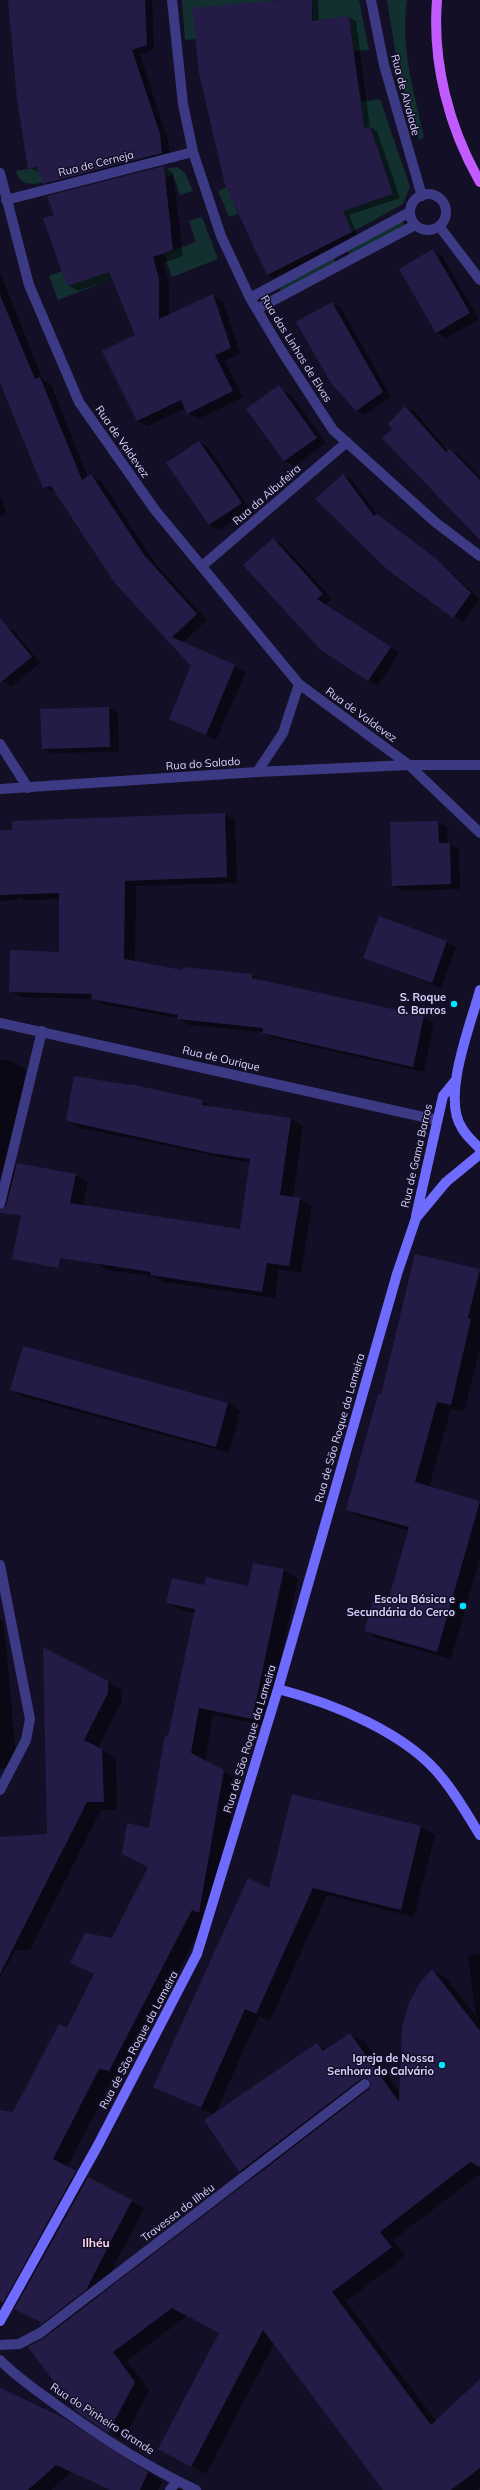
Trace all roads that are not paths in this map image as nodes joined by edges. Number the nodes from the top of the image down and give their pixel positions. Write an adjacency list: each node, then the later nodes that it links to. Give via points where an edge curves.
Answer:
1 (172, 0): 4 (street, Rua das Linhas de Elvas, via 183,104)
2 (371, 0): 7 (street, Rua de Alvalade, via 384,65)
3 (437, 0): 6 (main road, via 438,52 448,108 456,135)
4 (193, 152): 8 (street, Rua de Cerneja); 13 (street, Rua das Linhas de Elvas, via 221,236)
5 (0, 173): 8 (street, Rua de Valdevez)
6 (480, 182)
7 (422, 196): 9 (street, via 412,205); 11 (street, via 437,195 444,203 446,214)
8 (6, 200): 17 (street, Rua de Valdevez, via 29,285 79,402 155,510)
9 (410, 212): 10 (street); 13 (street)
10 (415, 225): 11 (street, via 428,230); 14 (street)
11 (439, 226): 12 (street)
12 (480, 280)
13 (250, 298): 14 (street, Rua das Linhas de Elvas)
14 (257, 309): 15 (street, Rua das Linhas de Elvas, via 333,430)
15 (347, 442): 16 (street, Rua das Linhas de Elvas, via 435,522); 17 (street, Rua da Albufeira)
16 (480, 556)
17 (202, 566): 18 (street, Rua de Valdevez)
18 (299, 684): 20 (street, Rua de Valdevez); 22 (street, via 283,733)
19 (0, 744): 23 (street)
20 (409, 765): 21 (street, Rua do Salado); 22 (street, Rua do Salado); 25 (street)
21 (480, 765)
22 (257, 772): 23 (street, Rua do Salado)
23 (28, 788): 24 (street, Rua do Salado)
24 (0, 789)
25 (480, 833)
26 (480, 990): 29 (main road, Rua de Gama Barros)
27 (0, 1022): 28 (street, Rua de Ourique)
28 (42, 1031): 30 (street, Rua de Ourique); 33 (street)
29 (456, 1080): 30 (main road, Rua de Gama Barros, via 443,1096); 31 (main road, Rua de Gama Barros, via 455,1107 461,1128)
30 (437, 1120): 34 (main road, Rua de Gama Barros)
31 (480, 1149)
32 (480, 1154): 34 (main road, Rua de São Roque da Lameira, via 446,1182)
33 (0, 1204)
34 (416, 1218): 36 (main road, Rua de São Roque da Lameira, via 397,1274)
35 (0, 1565): 37 (street, via 30,1719 26,1740)
36 (278, 1689): 38 (main road, via 308,1696 357,1717 405,1742 443,1778); 40 (main road, Rua de São Roque da Lameira, via 198,1954 98,2146)
37 (0, 1790)
38 (480, 1835)
39 (365, 2084): 41 (street, Travessa do Ilhéu, via 40,2333 19,2344)
40 (0, 2322)
41 (0, 2345)
42 (0, 2360): 43 (street, Rua do Pinheiro Grande, via 12,2373 73,2417)
43 (177, 2481): 44 (street); 45 (street, Rua do Pinheiro Grande)
44 (170, 2490)
45 (196, 2490)

